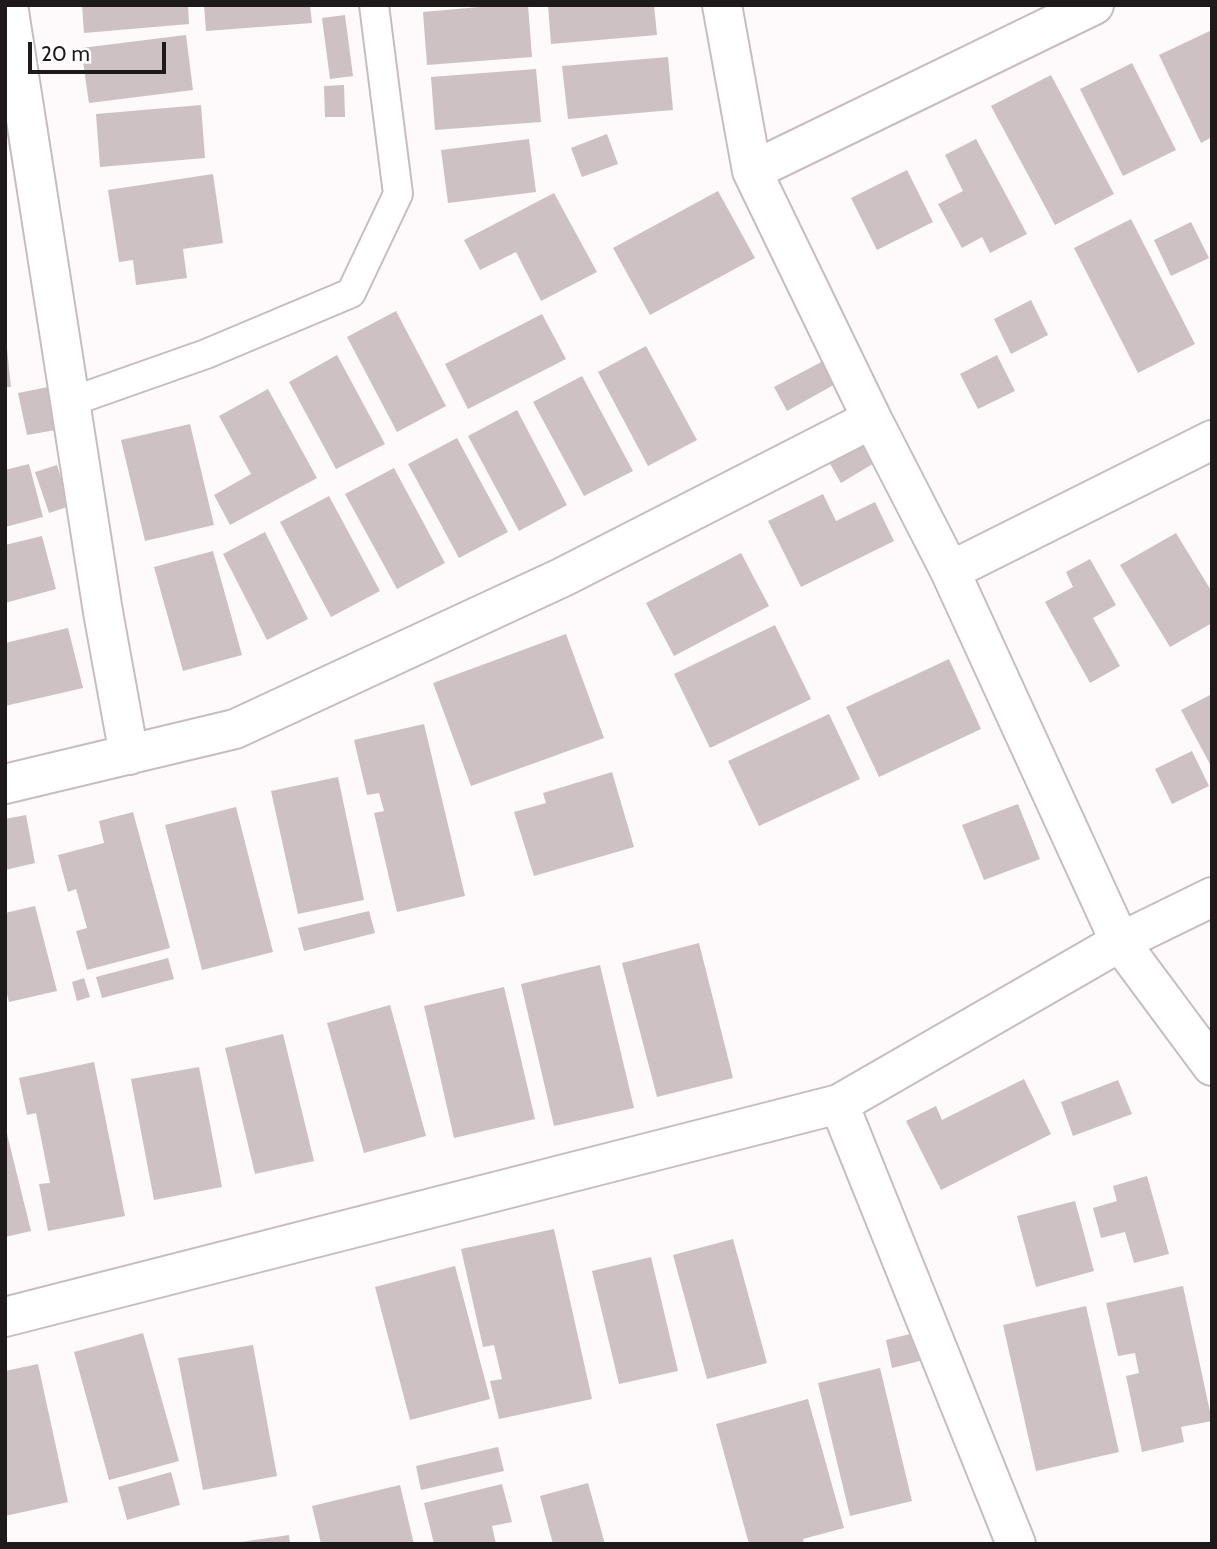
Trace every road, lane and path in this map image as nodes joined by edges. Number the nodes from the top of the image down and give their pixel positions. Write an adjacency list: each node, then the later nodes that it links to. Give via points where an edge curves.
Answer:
1 (8, 5): 6 (street)
2 (374, 5): 6 (lane, via 398,194 351,293 206,354)
3 (722, 5): 5 (street)
4 (1094, 5): 5 (street)
5 (752, 171): 7 (street)
6 (70, 402): 10 (street)
7 (872, 419): 9 (street); 10 (street, via 563,577 235,729)
8 (1212, 440): 9 (street)
9 (950, 571): 13 (street)
10 (129, 755): 11 (street)
11 (5, 784)
12 (1212, 897): 13 (street)
13 (1120, 942): 14 (street); 15 (street)
14 (1212, 1066)
15 (839, 1104): 16 (street); 17 (street)
16 (5, 1317)
17 (1016, 1544)

